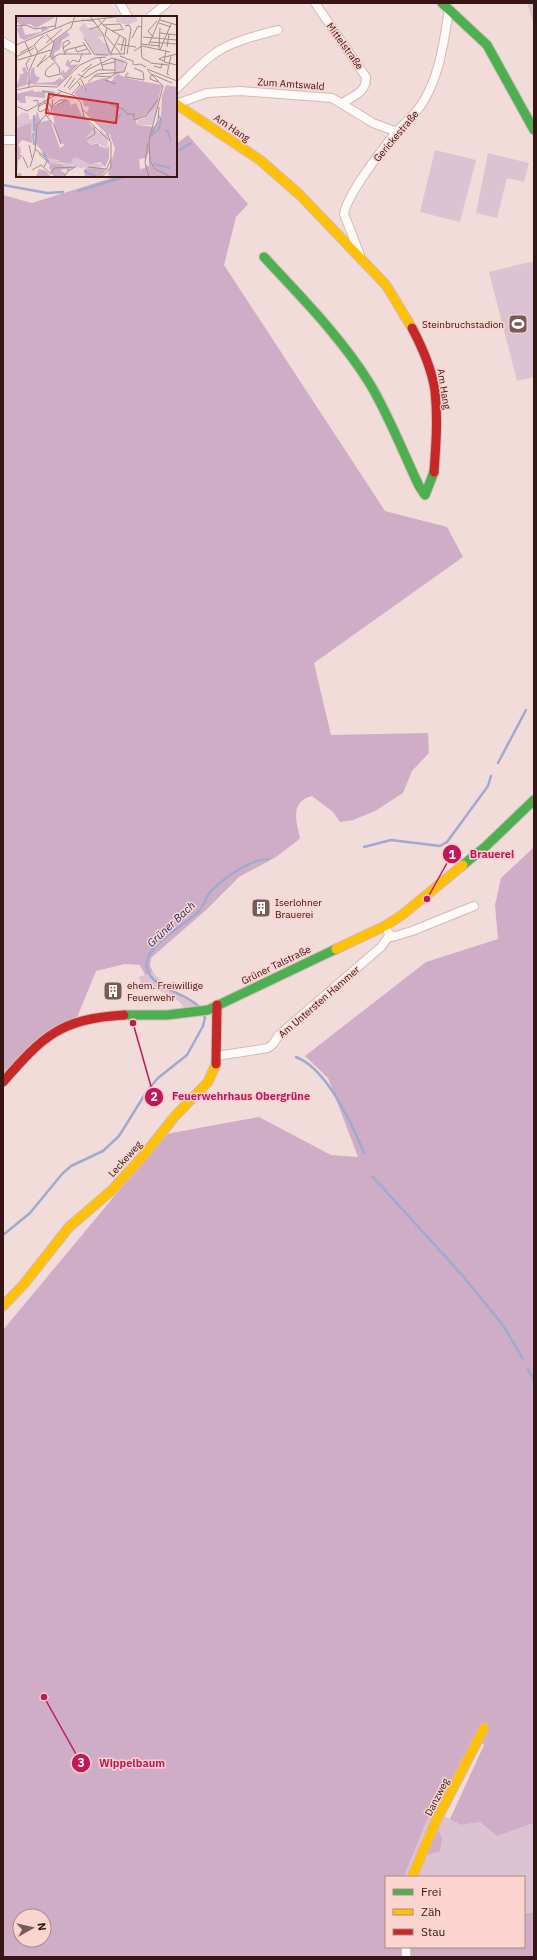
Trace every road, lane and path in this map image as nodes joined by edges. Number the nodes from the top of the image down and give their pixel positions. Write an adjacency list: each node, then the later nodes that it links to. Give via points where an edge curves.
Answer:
1 (120, 3): 5 (street)
2 (166, 3): 6 (street)
3 (315, 3): 11 (street, Mittelstraße, via 366,77 361,92)
4 (446, 6): 14 (street, via 486,45); 15 (street, Gerickestraße, via 442,54 432,83 420,107)
5 (127, 16)
6 (151, 16)
7 (278, 30): 10 (street, via 220,50)
8 (3, 42): 9 (street)
9 (16, 49)
10 (177, 88)
11 (342, 103): 12 (street, Zum Amtswald, via 332,98 240,91 207,93); 15 (street, Zum Amtswald, via 373,122)
12 (177, 104)
13 (177, 105): 18 (street, Am Hang, via 260,160 300,195)
14 (534, 130)
15 (397, 132): 18 (street, Gerickestraße, via 356,186 345,208 344,214)
16 (3, 140): 17 (street)
17 (16, 140)
18 (360, 256): 19 (street, Am Hang, via 386,286 410,324 432,373 437,422 436,452 434,476 425,495 379,401 360,369)
19 (264, 257)
20 (534, 800): 22 (street, Grüner Talstraße, via 485,847)
21 (474, 906): 23 (street, via 412,932)
22 (385, 926): 23 (street); 24 (street, Grüner Talstraße)
23 (389, 936): 25 (street, Am Untersten Hammer, via 381,947 279,1035 268,1048)
24 (217, 1005): 25 (street, Leckeweg); 26 (street, Grüner Talstraße, via 197,1012 101,1017 66,1025 40,1041)
25 (217, 1056): 27 (street, Leckeweg, via 215,1069 208,1082 175,1116 144,1156 111,1191 69,1227 24,1284)
26 (3, 1082)
27 (3, 1306)
28 (484, 1728): 29 (street, Danzweg, via 436,1821)
29 (412, 1876)

